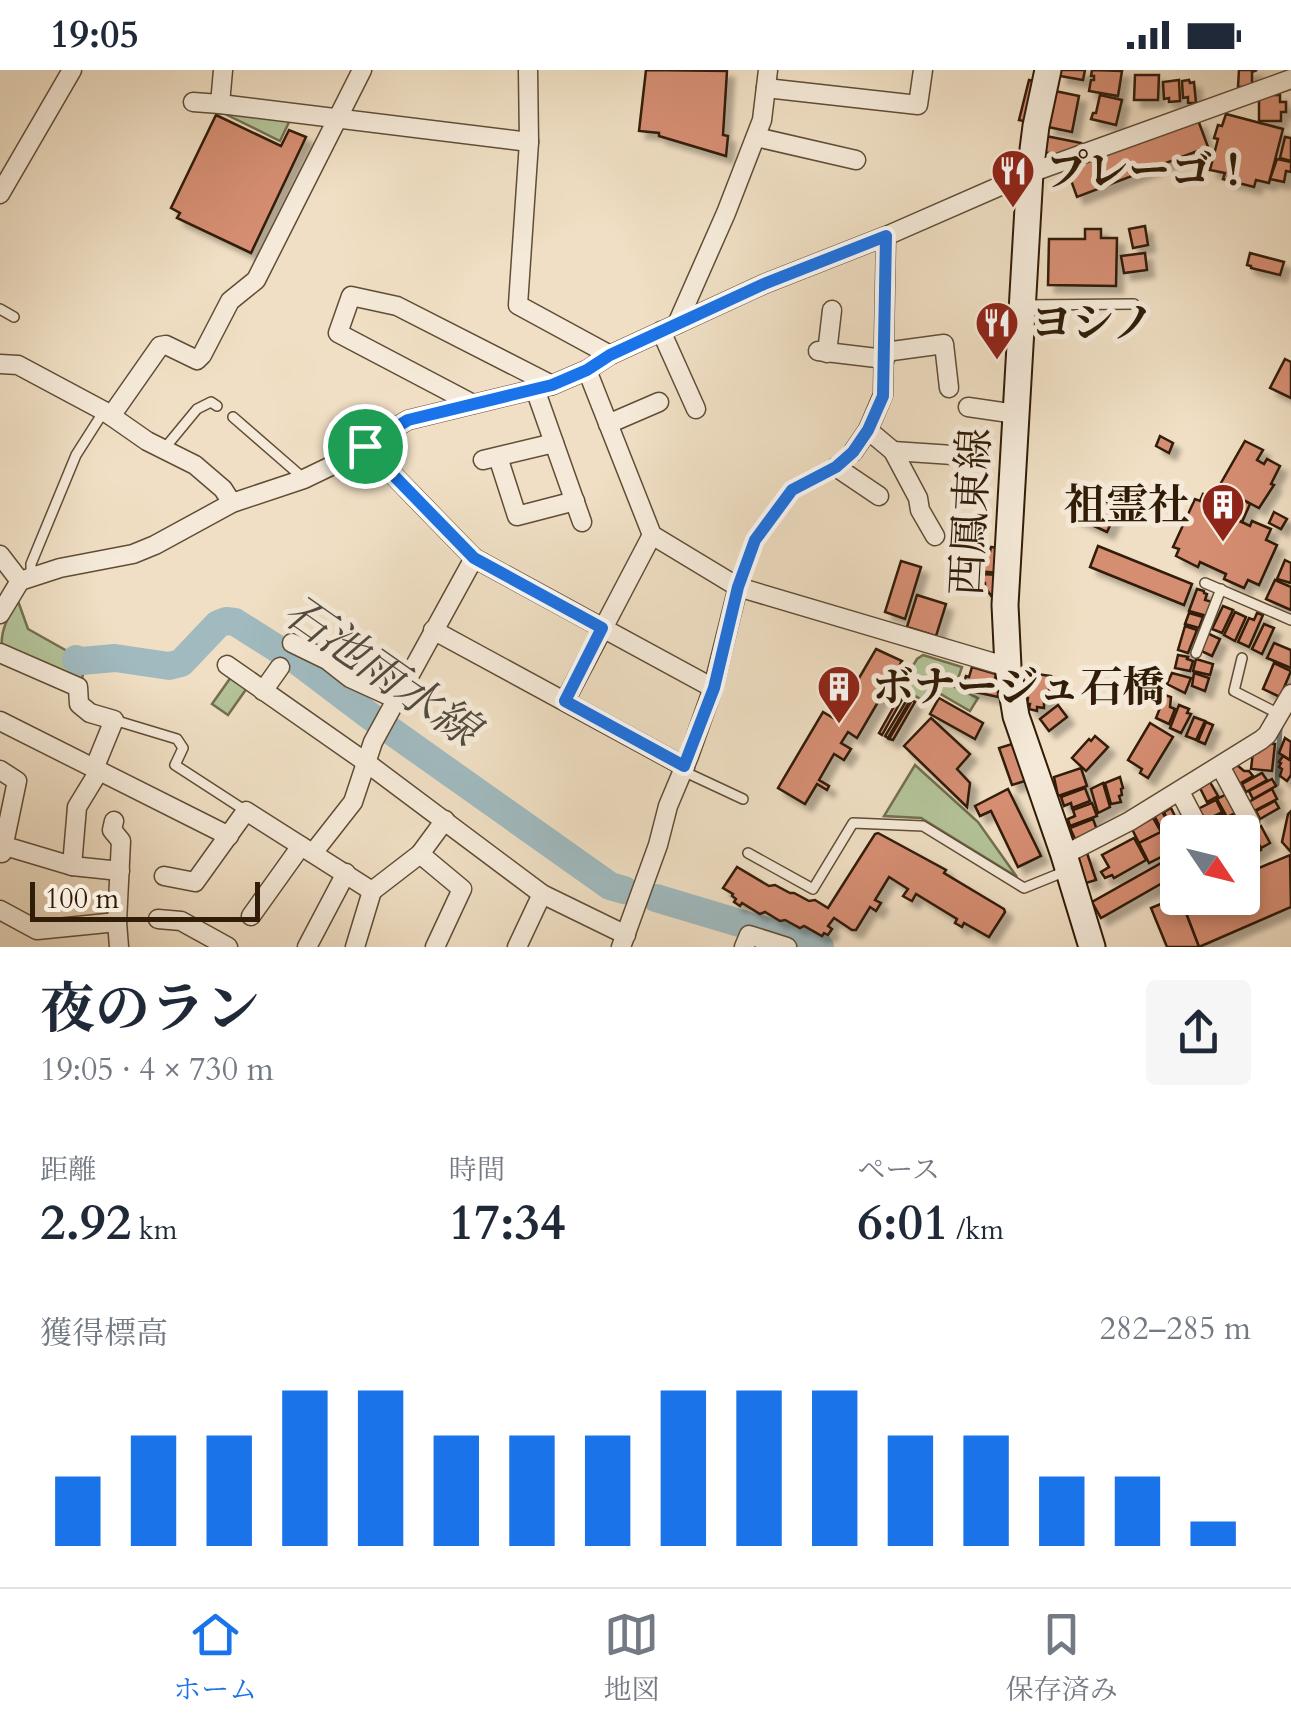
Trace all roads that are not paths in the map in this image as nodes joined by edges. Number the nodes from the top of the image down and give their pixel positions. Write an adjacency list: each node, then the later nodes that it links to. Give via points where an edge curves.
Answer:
1 (72, 70): 16 (street)
2 (223, 70): 10 (street)
3 (362, 70): 11 (street)
4 (528, 70): 13 (street)
5 (923, 70): 7 (street, via 918,105)
6 (1048, 70): 15 (main road, 西鳳東線)
7 (767, 79): 12 (street)
8 (1291, 79): 15 (street)
9 (193, 102): 10 (street)
10 (220, 104): 11 (street)
11 (336, 119): 13 (street); 35 (street, via 256,280 230,301 202,354 197,360 160,346)
12 (756, 138): 14 (street); 23 (street)
13 (529, 142): 24 (street, via 518,304)
14 (856, 160)
15 (1030, 173): 17 (street); 19 (main road, 西鳳東線)
16 (0, 194)
17 (886, 236): 23 (street); 25 (street)
18 (1134, 304): 19 (lane)
19 (1023, 305): 36 (main road, 西鳳東線)
20 (0, 309): 22 (lane)
21 (832, 310): 25 (street, via 822,352)
22 (14, 317)
23 (669, 328): 24 (street); 34 (street)
24 (610, 355): 27 (street)
25 (885, 356): 29 (street, via 944,344); 39 (street, via 883,396)
26 (0, 364): 35 (street, via 18,365)
27 (587, 370): 28 (street); 38 (street)
28 (543, 387): 31 (street); 31 (street, via 397,306 351,296 338,333); 40 (street)
29 (949, 388)
30 (659, 402): 38 (street)
31 (473, 404): 41 (street, via 408,420)
32 (216, 406): 42 (lane, via 197,409)
33 (968, 407): 36 (street)
34 (696, 409)
35 (107, 413): 42 (street); 56 (lane, via 76,455)
36 (1016, 414): 69 (main road, 西鳳東線)
37 (233, 417): 47 (lane)
38 (608, 424): 52 (street)
39 (868, 430): 43 (street); 44 (street)
40 (554, 444): 49 (street); 49 (street, via 490,458 517,516)
41 (365, 446): 47 (street); 55 (street)
42 (164, 449): 50 (street, via 195,465)
43 (893, 451): 45 (street); 53 (street)
44 (853, 452): 46 (lane)
45 (952, 455)
46 (836, 467): 48 (street); 58 (lane, via 792,490 755,540)
47 (304, 479): 50 (street)
48 (879, 496)
49 (575, 501): 51 (street)
50 (232, 503): 56 (street, via 134,554)
51 (582, 522)
52 (652, 536): 58 (street); 62 (street)
53 (935, 536)
54 (0, 555): 56 (street)
55 (474, 558): 62 (street); 63 (street)
56 (26, 580): 60 (street)
57 (1205, 583): 59 (lane)
58 (738, 587): 69 (street); 71 (street)
59 (1220, 590): 61 (lane); 66 (lane)
60 (0, 614)
61 (1291, 620)
62 (602, 628): 71 (street); 75 (street)
63 (433, 630): 74 (street); 75 (street)
64 (292, 643): 74 (street)
65 (0, 653): 77 (street, via 78,687 79,704)
66 (1196, 653)
67 (1242, 658): 76 (lane, via 1234,690)
68 (226, 665): 72 (street)
69 (1008, 666): 96 (main road, 西鳳東線, via 1016,716)
70 (280, 667): 72 (street)
71 (714, 688): 81 (street)
72 (263, 691): 79 (street)
73 (1291, 694): 76 (street)
74 (396, 699): 79 (street)
75 (565, 701): 81 (street)
76 (1279, 714): 80 (street, via 1267,735)
77 (114, 720): 83 (street); 86 (lane, via 177,739 183,748 175,765)
78 (0, 721): 83 (street)
79 (367, 763): 89 (street); 92 (street, via 353,802)
80 (1220, 766): 84 (street); 88 (street)
81 (684, 769): 85 (lane); 107 (street)
82 (0, 770): 93 (street, via 17,781)
83 (96, 770): 91 (street); 97 (street, via 77,807)
84 (1180, 792): 87 (street); 96 (street)
85 (743, 799)
86 (246, 812): 91 (street); 92 (street)
87 (1193, 815)
88 (1246, 815)
89 (445, 820): 95 (street); 102 (street)
90 (114, 821): 98 (street)
91 (229, 836): 100 (street, via 195,882)
92 (307, 849): 99 (street); 104 (street)
93 (2, 852): 97 (street)
94 (748, 853): 96 (lane, via 813,889 854,822 924,826 1024,888)
95 (420, 854): 101 (street); 112 (street, via 462,888)
96 (1067, 862): 116 (main road, 西鳳東線)
97 (72, 866): 98 (street)
98 (120, 871): 106 (street)
99 (346, 873): 101 (street); 110 (street)
100 (164, 876)
101 (372, 891): 111 (street)
102 (542, 894): 107 (street); 113 (street)
103 (0, 910): 106 (street, via 37,930)
104 (251, 916)
105 (158, 919): 109 (street, via 181,922)
106 (117, 922): 108 (street)
107 (624, 941)
108 (119, 947)
109 (228, 947)
110 (307, 947)
111 (355, 947)
112 (435, 947)
113 (517, 947)
114 (744, 947): 115 (street, via 749,934)
115 (788, 947)
116 (1092, 947)

